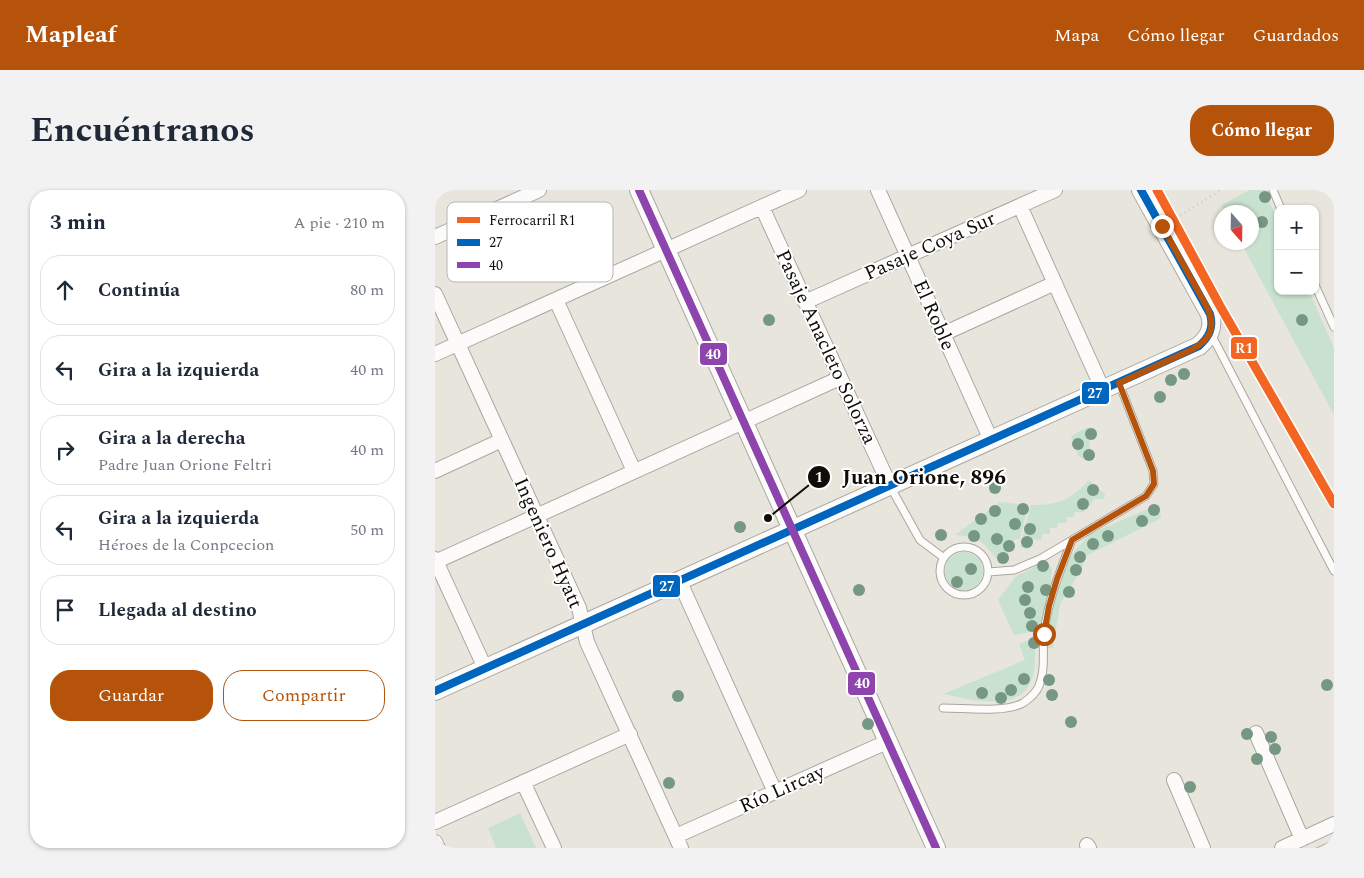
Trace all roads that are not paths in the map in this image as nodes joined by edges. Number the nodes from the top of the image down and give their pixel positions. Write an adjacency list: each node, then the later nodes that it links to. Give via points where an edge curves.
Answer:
1 (539, 190): 8 (street)
2 (639, 190): 14 (street)
3 (799, 190): 11 (street)
4 (878, 190): 15 (street, El Roble)
5 (1055, 190): 10 (street, Pasaje Coya Sur)
6 (1141, 190): 24 (street, via 1207,307 1212,320)
7 (1273, 190): 9 (lane)
8 (512, 202)
9 (1279, 205)
10 (1020, 206): 15 (street, Pasaje Coya Sur); 18 (street)
11 (761, 207): 14 (street); 22 (street, Pasaje Anacleto Solorza)
12 (447, 232): 13 (street)
13 (435, 237)
14 (667, 250): 16 (street); 30 (street)
15 (908, 256): 22 (street, Pasaje Coya Sur); 25 (street, El Roble)
16 (613, 274)
17 (596, 282): 21 (street)
18 (1055, 283): 25 (street); 29 (street)
19 (435, 294): 26 (street, Ingeniero Hyatt)
20 (1319, 294): 23 (lane)
21 (556, 300): 26 (street); 34 (street)
22 (805, 302): 28 (street, Pasaje Anacleto Solorza)
23 (1334, 327)
24 (1210, 333): 29 (street, via 1199,346); 41 (lane)
25 (943, 334): 32 (street, El Roble)
26 (458, 344): 27 (street); 31 (street, Ingeniero Hyatt)
27 (435, 354)
28 (840, 378): 30 (street); 35 (street, Pasaje Anacleto Solorza)
29 (1111, 386): 32 (street); 38 (lane, via 1153,471 1154,484 1146,496)
30 (745, 421): 34 (street); 37 (street)
31 (502, 440): 33 (street); 36 (street, Ingeniero Hyatt)
32 (991, 440): 35 (street)
33 (435, 471)
34 (634, 471): 36 (street)
35 (890, 486): 37 (street); 39 (lane, via 920,540)
36 (537, 515): 40 (street); 44 (street, Ingeniero Hyatt, via 579,608)
37 (794, 529): 43 (street); 50 (street)
38 (1072, 540): 42 (lane, via 1014,570); 47 (lane, via 1049,606 1039,688 1022,704 1008,707)
39 (944, 558): 42 (lane, via 956,548 972,548 984,558); 42 (lane, via 941,579 956,594 978,591)
40 (435, 561): 45 (street)
41 (1334, 571)
42 (988, 572)
43 (679, 580): 44 (street); 53 (street)
44 (583, 624): 45 (street); 49 (street, Ingeniero Hyatt, via 587,642)
45 (485, 668): 46 (street)
46 (435, 691)
47 (943, 708)
48 (1256, 733): 56 (street)
49 (630, 734): 52 (street); 58 (street, Ingeniero Hyatt)
50 (889, 741): 53 (street, Río Lircay); 59 (street)
51 (1174, 780): 62 (street)
52 (523, 782): 54 (street); 61 (street)
53 (775, 792): 58 (street, Río Lircay)
54 (435, 822)
55 (1334, 824): 56 (street)
56 (1302, 839): 63 (street)
57 (435, 842): 60 (street)
58 (679, 842)
59 (934, 847)
60 (438, 848)
61 (554, 848)
62 (1203, 848)
63 (1282, 848)

